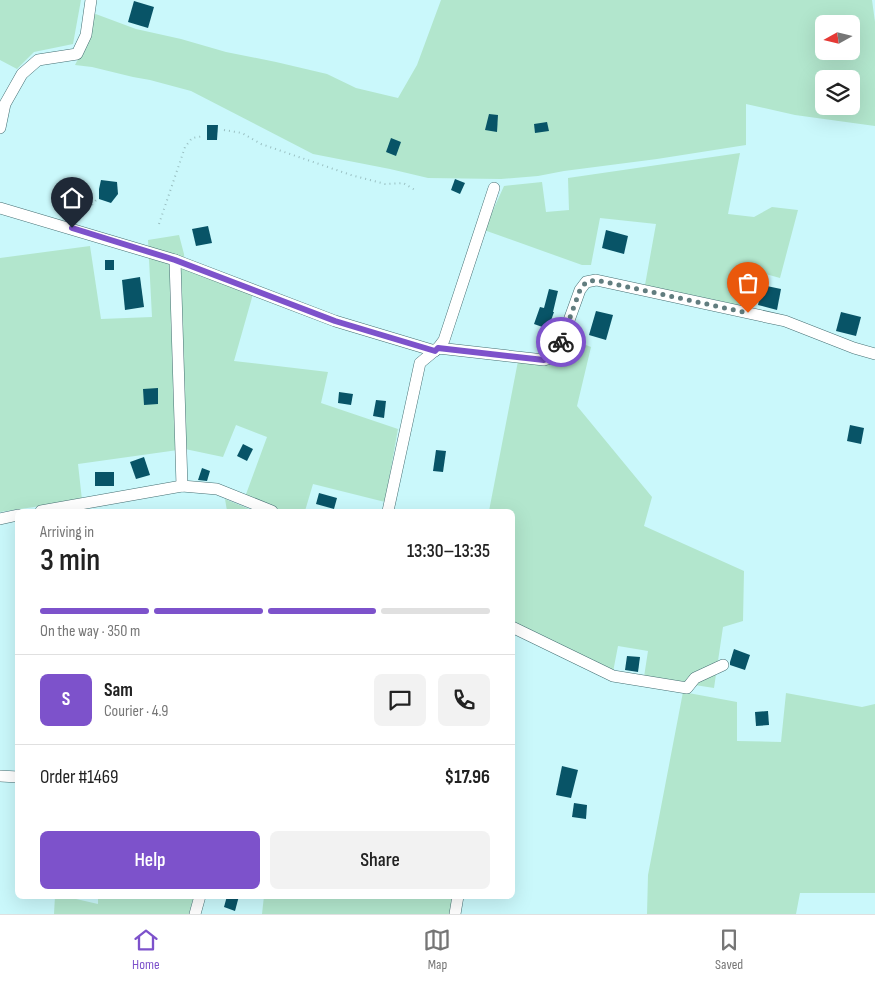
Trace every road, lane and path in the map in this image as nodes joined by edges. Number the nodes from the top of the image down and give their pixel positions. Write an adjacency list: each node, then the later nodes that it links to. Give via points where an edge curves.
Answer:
1 (91, 0): 2 (street, via 86,35 77,54 38,60 22,74 5,104)
2 (0, 128)
3 (224, 130): 6 (path, via 242,133 261,144 351,175 385,184 403,184)
4 (204, 136): 9 (path, via 192,138 185,147)
5 (494, 188): 12 (street, via 444,340)
6 (415, 190)
7 (97, 199): 10 (path)
8 (0, 208): 10 (street)
9 (159, 224)
10 (72, 228): 11 (street)
11 (175, 260): 12 (street, via 335,321); 14 (street)
12 (437, 350): 13 (street, via 551,358 559,348 580,290 586,282 596,280 785,321); 17 (street, via 420,363)
13 (875, 354)
14 (182, 486): 15 (street); 16 (street, via 217,489)
15 (52, 509)
16 (267, 509)
17 (388, 509)
18 (15, 516): 19 (street)
19 (0, 518)
20 (515, 628): 21 (street, via 613,676 687,688 695,678)
21 (723, 664)
22 (0, 776): 23 (street)
23 (15, 776)
24 (199, 899): 26 (street)
25 (458, 899): 27 (street)
26 (195, 914)
27 (455, 914)

